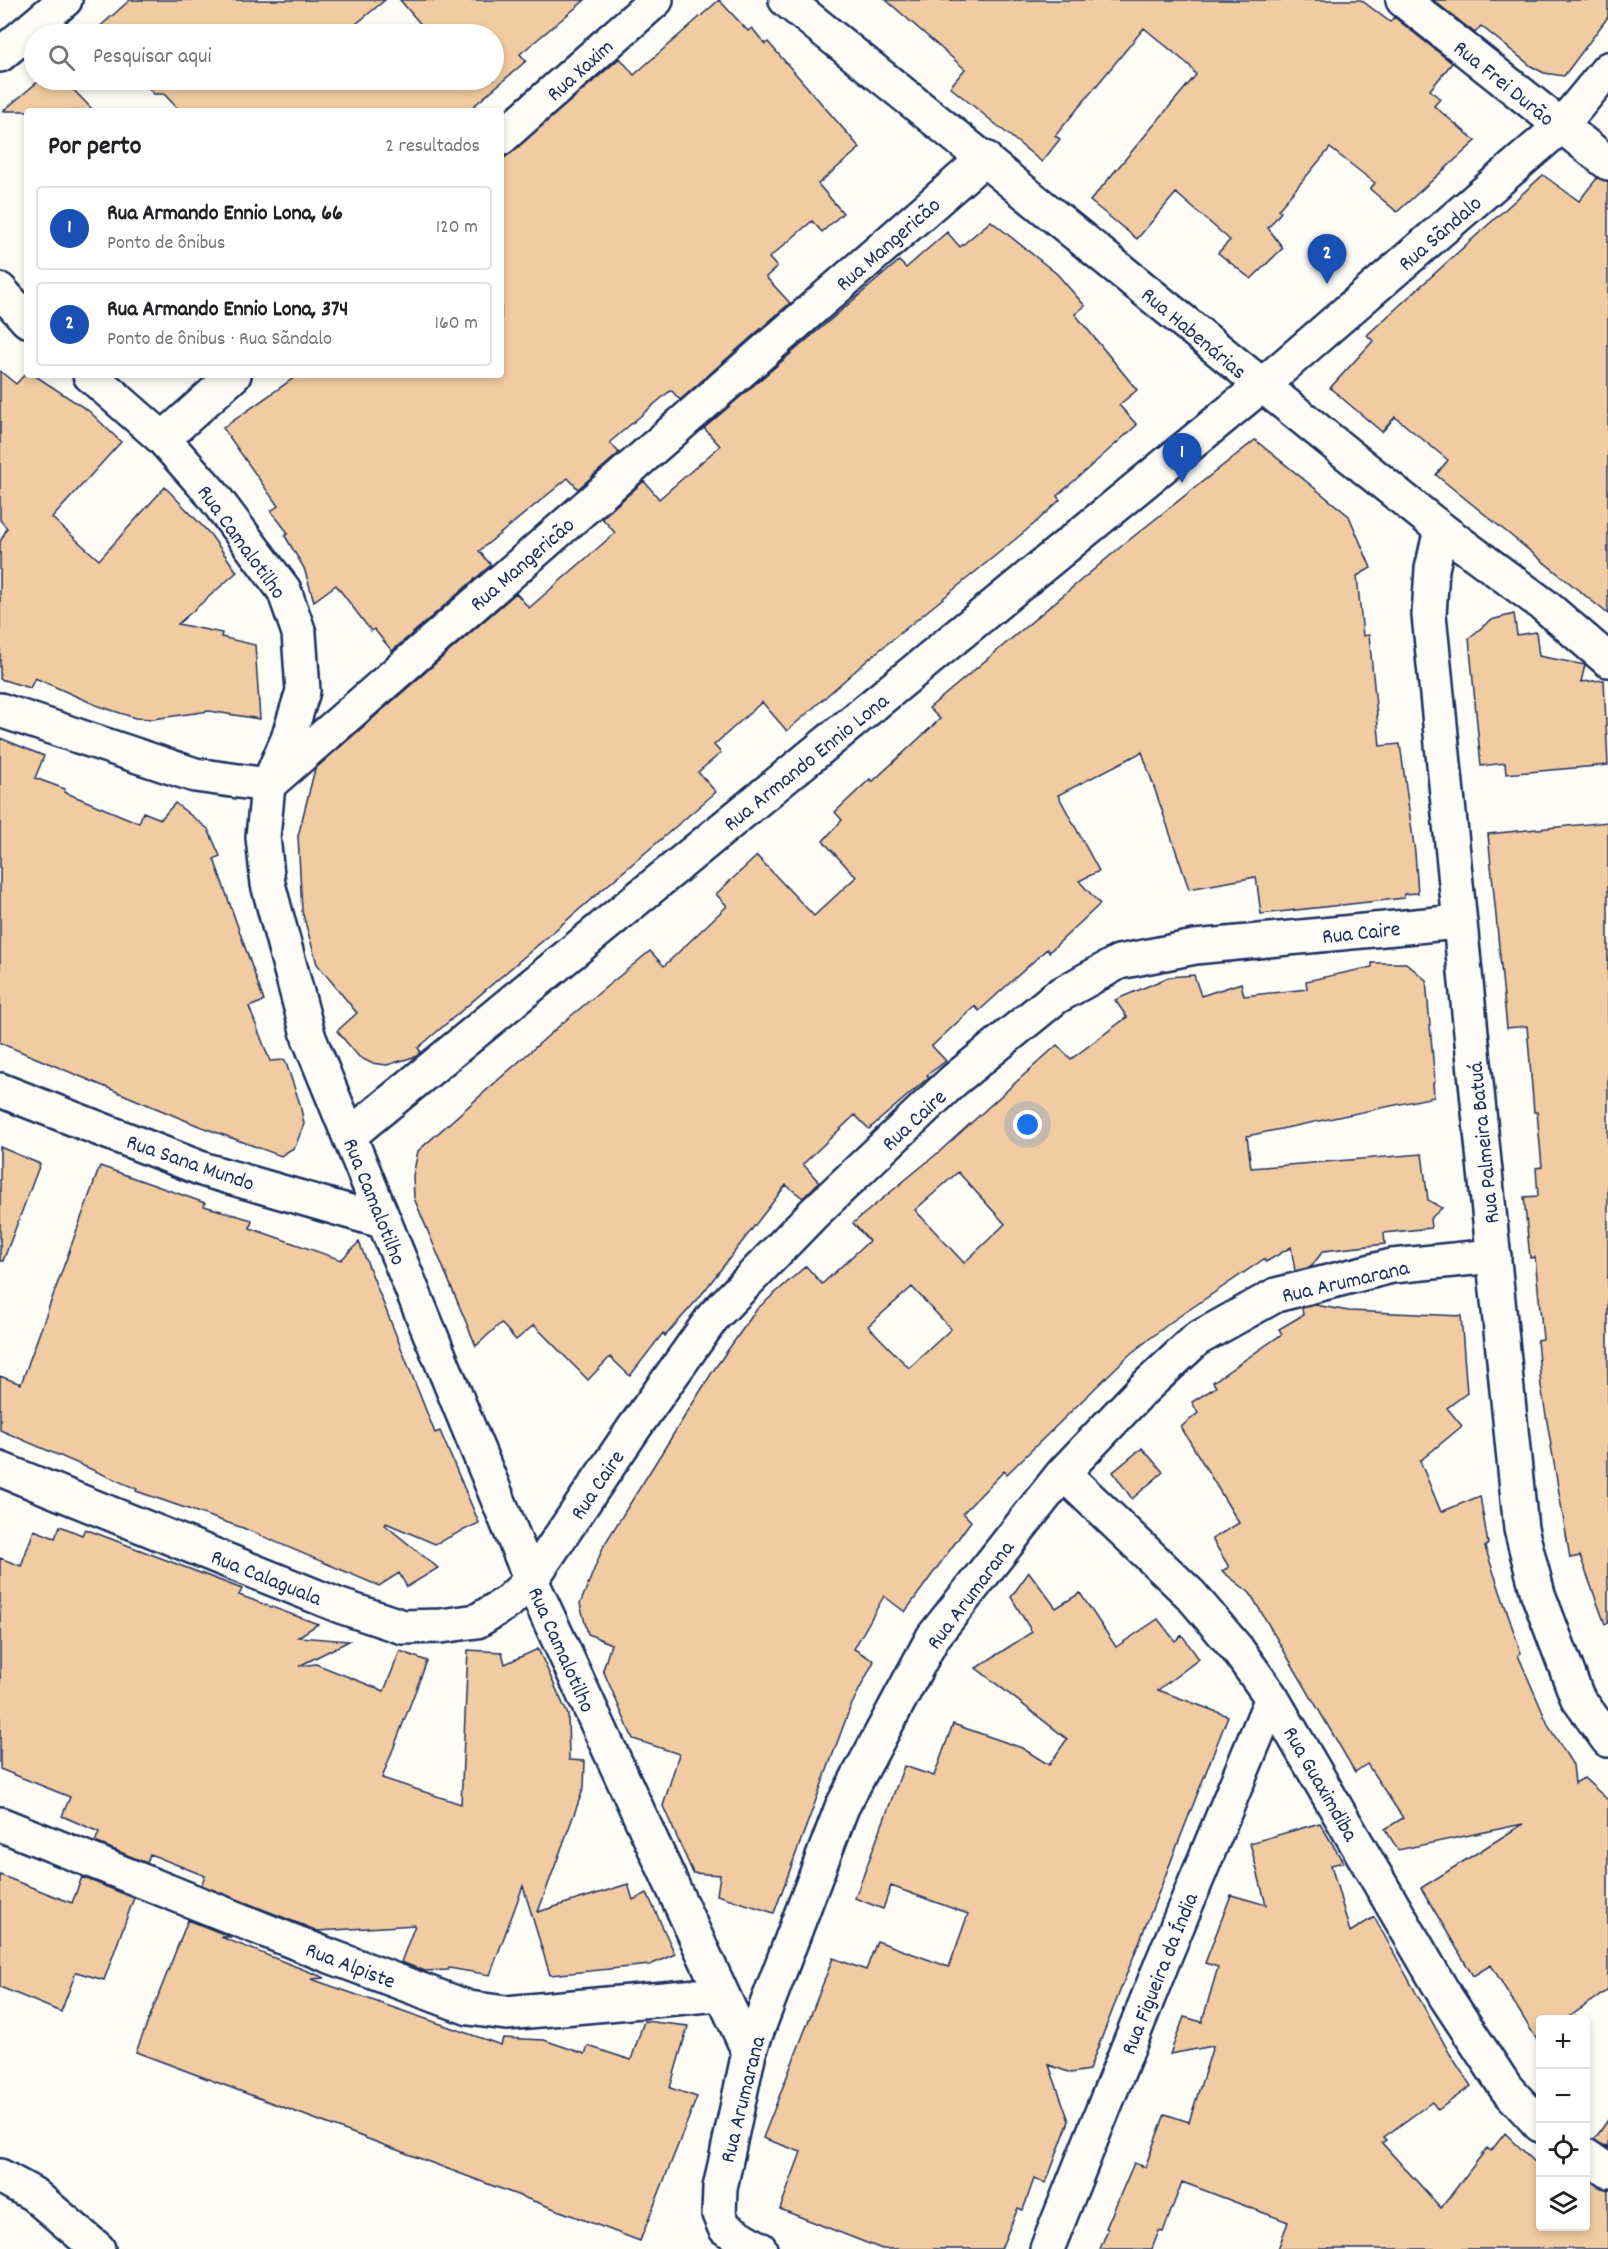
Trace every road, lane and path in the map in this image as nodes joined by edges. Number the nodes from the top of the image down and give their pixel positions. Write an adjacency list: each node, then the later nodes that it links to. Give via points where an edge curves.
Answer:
1 (64, 0): 5 (street)
2 (656, 0): 10 (street, Rua Xaxim)
3 (786, 0): 11 (street, Rua Habenárias)
4 (1403, 0): 9 (street, Rua Frei Durão)
5 (36, 24)
6 (24, 34): 7 (street)
7 (0, 55)
8 (1608, 69): 9 (street, Rua Sãndalo)
9 (1560, 127): 12 (street, Rua Frei Durão); 15 (street, Rua Sãndalo)
10 (504, 135)
11 (985, 158): 15 (street, Rua Habenárias); 20 (street, Rua Mangericão)
12 (1608, 163)
13 (93, 378): 16 (street, Rua Camalotilho)
14 (231, 378): 16 (street)
15 (1261, 386): 17 (street, Rua Habenárias); 23 (street, Rua Armando Ennio Lona)
16 (163, 439): 20 (street, Rua Camalotilho, via 212,494 284,590 299,633 303,691)
17 (1441, 529): 18 (street, Rua Habenárias, via 1544,605); 21 (street, Rua Palmeira Batuá, via 1432,569 1429,615)
18 (1608, 660)
19 (0, 710): 20 (street, via 195,775)
20 (268, 785): 23 (street, Rua Camalotilho, via 263,837 276,920 309,1038)
21 (1458, 922): 25 (street, Rua Palmeira Batuá); 28 (street, Rua Caire, via 1195,947 1119,962 1056,997 953,1081 813,1214 713,1317)
22 (0, 1090): 24 (street, Rua Sana Mundo, via 205,1170)
23 (350, 1136): 24 (street, Rua Camalotilho)
24 (385, 1222): 28 (street, Rua Camalotilho)
25 (1494, 1257): 27 (street, Rua Arumarana, via 1392,1266 1276,1295 1197,1339); 30 (street, Rua Palmeira Batuá, via 1521,1529 1538,1594 1577,1697)
26 (0, 1469): 28 (street, Rua Calaguala, via 340,1606 403,1627 477,1621 508,1602)
27 (1063, 1473): 29 (street, Rua Guaximdiba, via 1191,1595); 33 (street, Rua Arumarana, via 933,1637 842,1807)
28 (531, 1580): 32 (street, Rua Camalotilho)
29 (1272, 1698): 34 (street, Rua Guaximdiba, via 1446,1997 1506,2088); 40 (street, Rua Figueira da Índia)
30 (1608, 1740)
31 (0, 1824): 32 (street, Rua Alpiste, via 469,2008 506,2013)
32 (720, 1994): 33 (street, Rua Camalotilho)
33 (749, 2052): 39 (street, Rua Arumarana, via 720,2188 719,2214 725,2228)
34 (1539, 2123)
35 (1590, 2159): 36 (street)
36 (1608, 2171)
37 (0, 2176): 38 (street, via 33,2194)
38 (98, 2249)
39 (760, 2249)
40 (1047, 2249)

